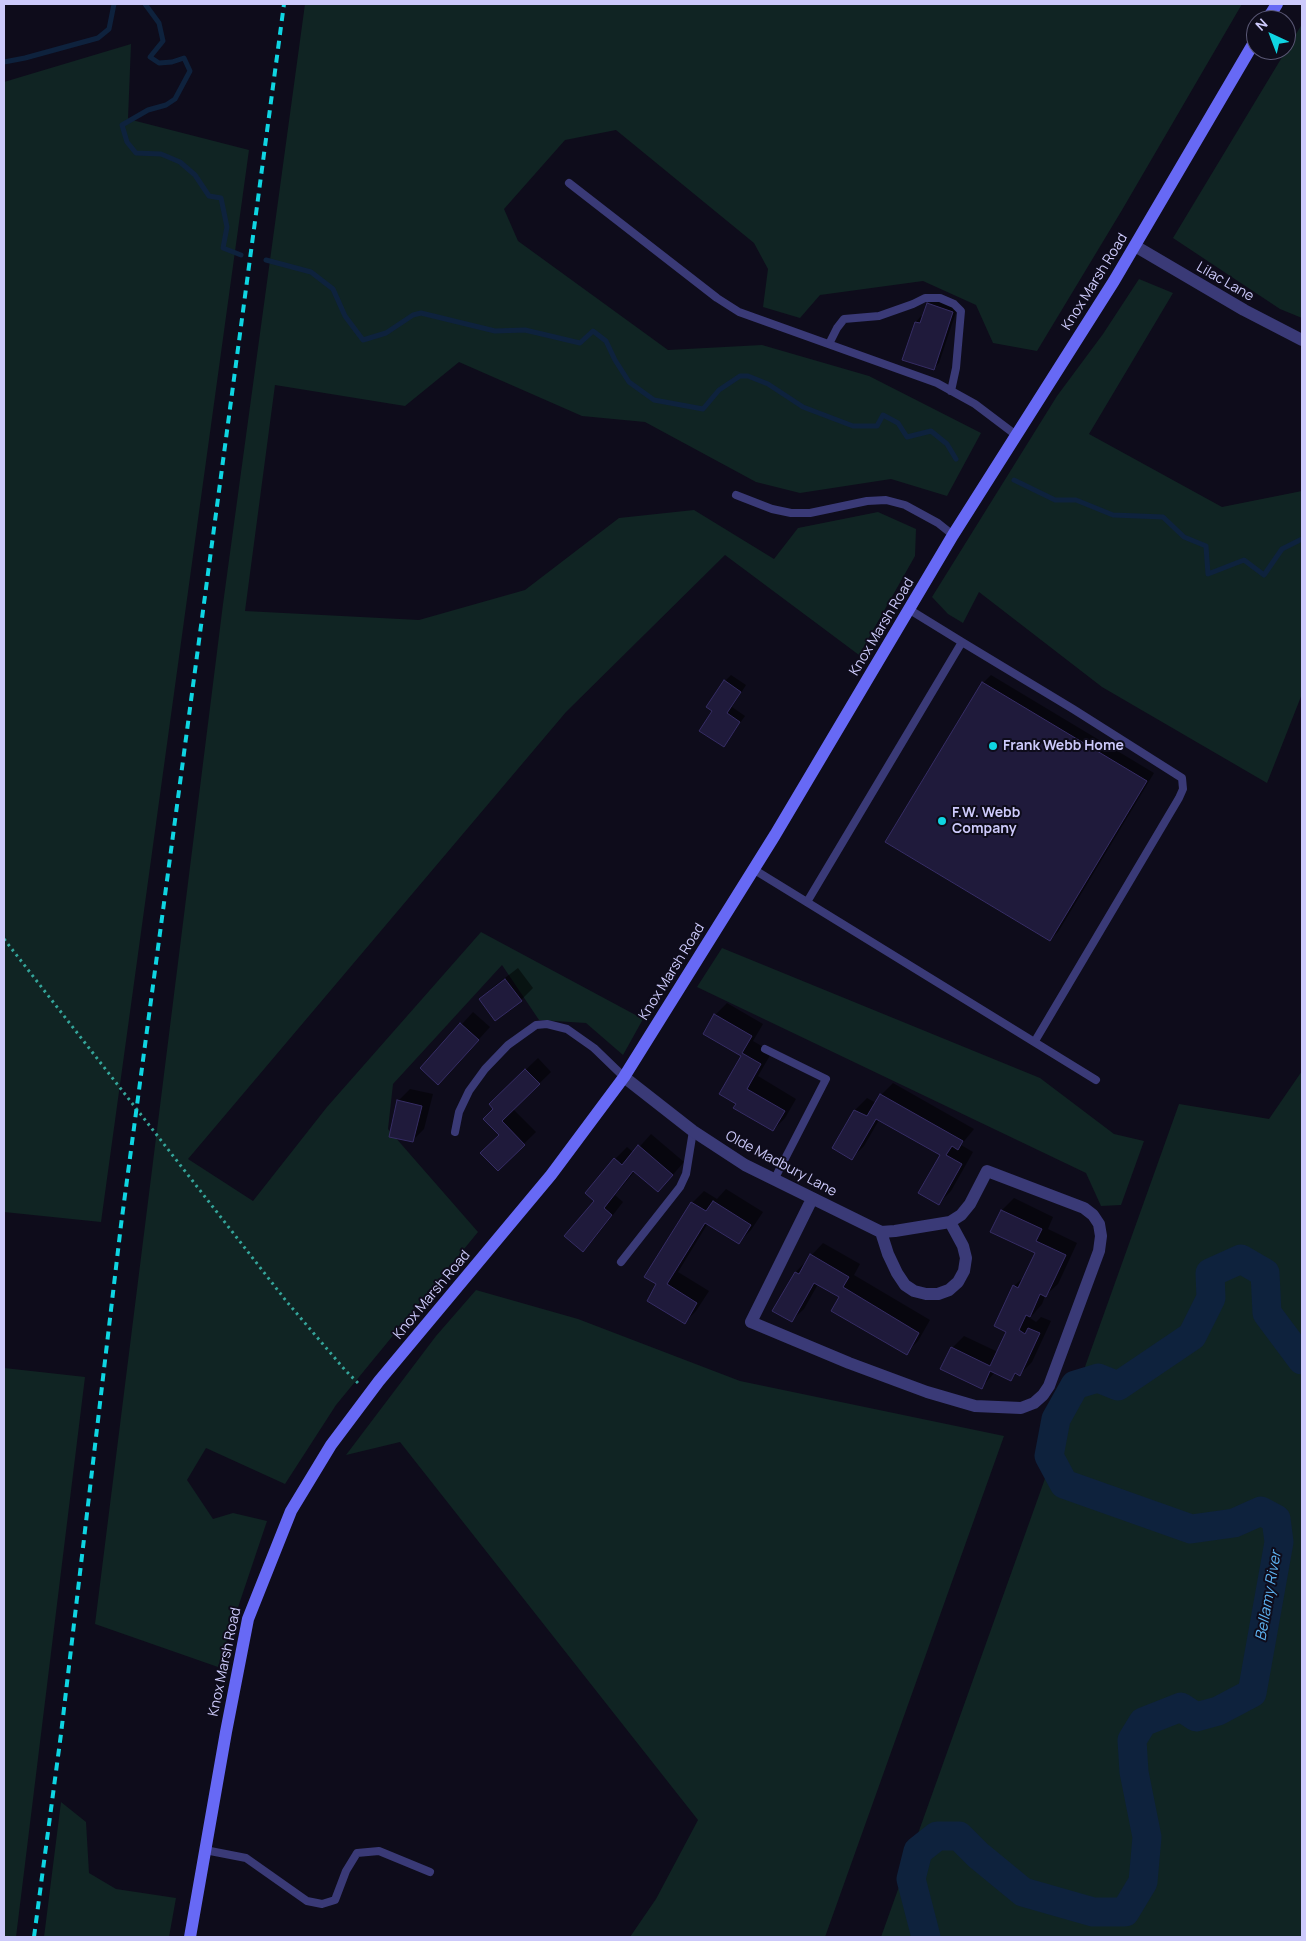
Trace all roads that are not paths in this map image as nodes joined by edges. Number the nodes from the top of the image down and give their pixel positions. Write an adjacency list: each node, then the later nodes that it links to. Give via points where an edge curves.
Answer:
1 (1246, 56): 3 (main road, Knox Marsh Road)
2 (569, 183): 5 (lane, via 716,298 739,312)
3 (1135, 246): 4 (street, Lilac Lane); 7 (main road, Knox Marsh Road)
4 (1302, 340)
5 (830, 344): 6 (lane); 6 (lane, via 844,319 879,316 925,298 940,298 962,311)
6 (951, 391): 7 (lane, via 975,404)
7 (1016, 435): 9 (main road, Knox Marsh Road)
8 (736, 495): 9 (lane, via 791,513 810,513 886,500 905,505)
9 (953, 535): 10 (main road, Knox Marsh Road)
10 (910, 610): 11 (lane); 12 (main road, Knox Marsh Road)
11 (962, 642): 13 (lane); 14 (lane, via 1182,778 1183,789 1179,798)
12 (753, 869): 13 (lane); 16 (main road, Knox Marsh Road)
13 (807, 902): 14 (lane)
14 (1035, 1041): 17 (lane)
15 (766, 1049): 20 (lane, via 826,1079)
16 (624, 1077): 18 (street, Olde Madbury Lane); 19 (lane, via 594,1048 567,1029 536,1025 508,1045 485,1069 469,1091); 25 (main road, Knox Marsh Road, via 551,1174 369,1394 331,1444 291,1511 248,1619)
17 (1096, 1080)
18 (693, 1131): 20 (street, Olde Madbury Lane); 24 (lane, via 686,1174 680,1187)
19 (455, 1132)
20 (774, 1180): 21 (street, Olde Madbury Lane)
21 (812, 1199): 22 (street, via 751,1322 849,1363 975,1406 1021,1408 1034,1403 1049,1386 1098,1251 1099,1224 1084,1208 987,1171 970,1204); 23 (street, Olde Madbury Lane)
22 (950, 1222): 23 (street); 23 (street, via 963,1246 966,1258 964,1271 954,1286 938,1294 914,1291 905,1284 888,1254)
23 (881, 1232)
24 (621, 1262)
25 (205, 1850): 26 (lane, via 246,1858 307,1901 322,1904 336,1900 346,1871 357,1853 379,1851); 27 (main road, Knox Marsh Road)
26 (430, 1872)
27 (190, 1937)

